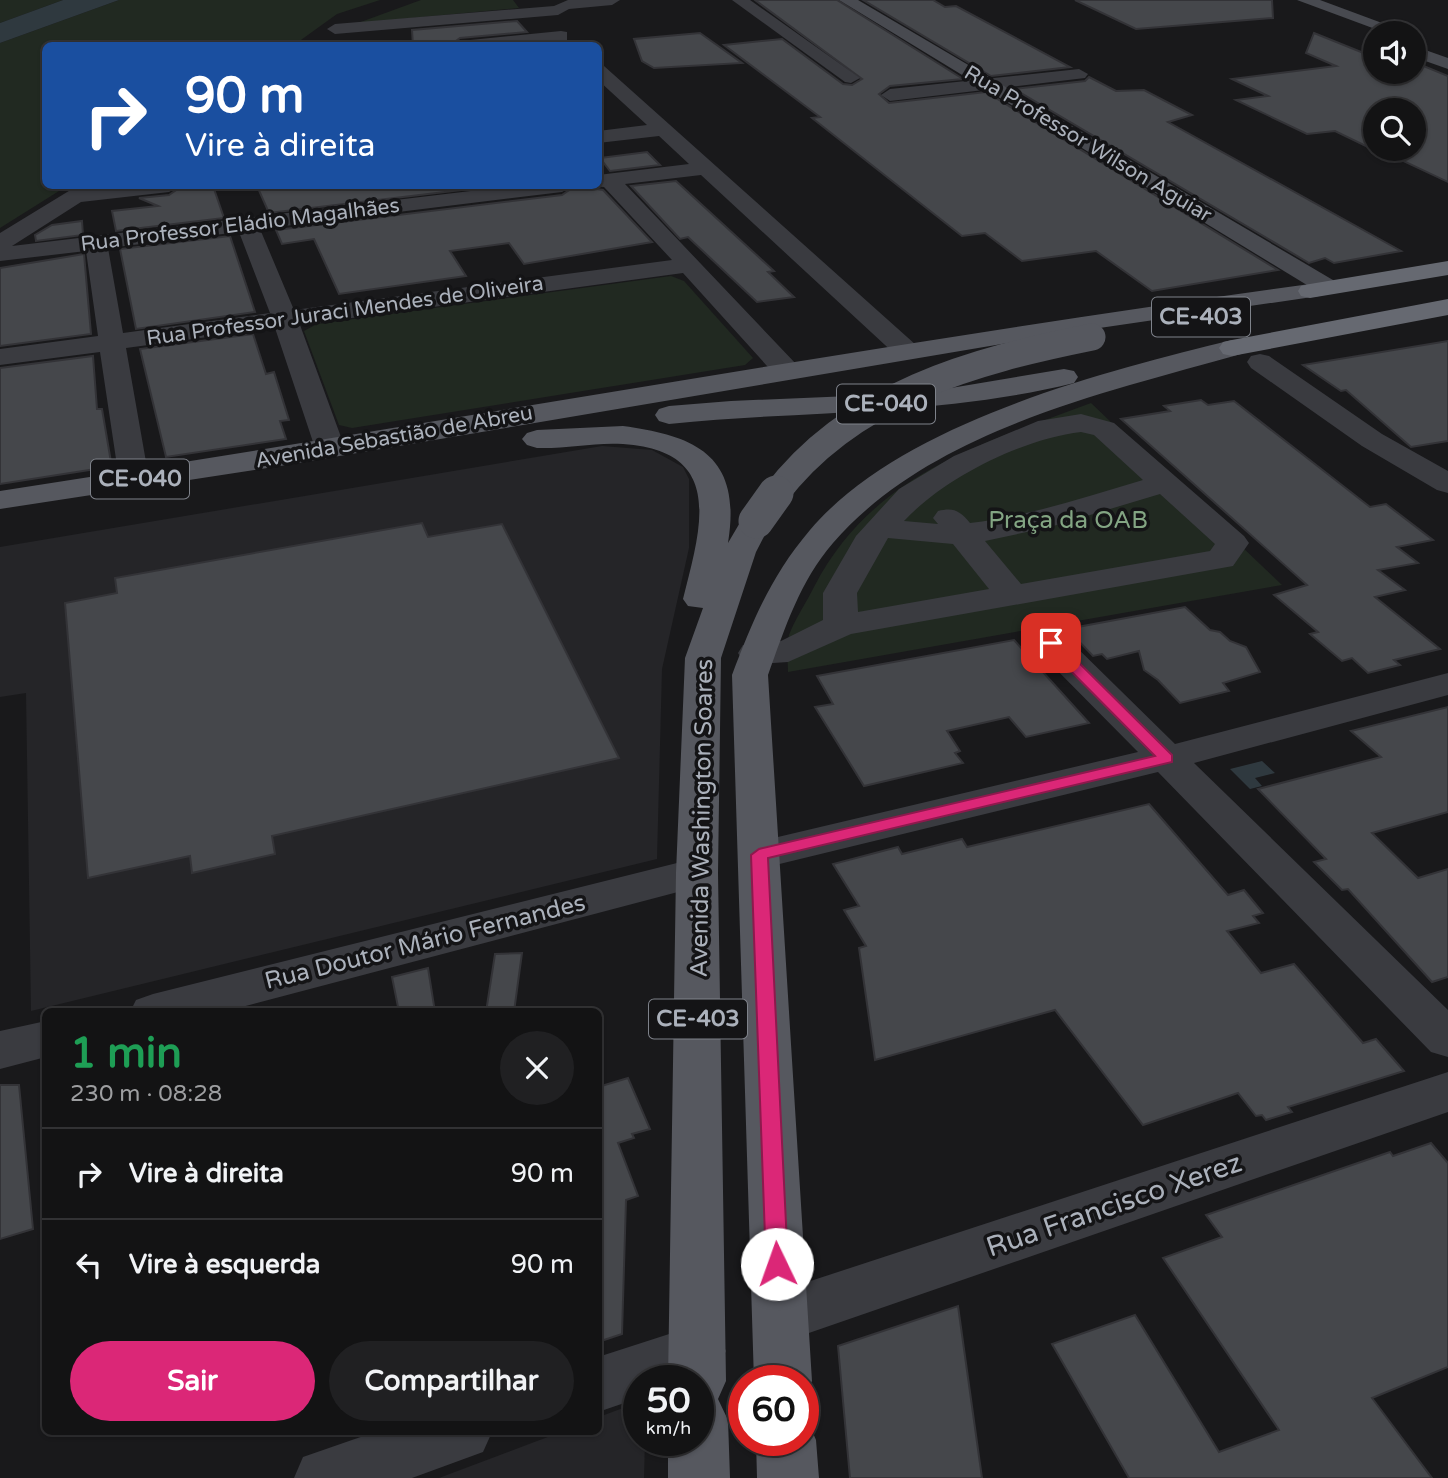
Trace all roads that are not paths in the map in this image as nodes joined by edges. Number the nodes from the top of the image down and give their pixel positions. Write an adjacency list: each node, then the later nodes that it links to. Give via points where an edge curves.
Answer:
1 (612, 0): 7 (street)
2 (740, 0): 21 (street)
3 (847, 0): 22 (street, Rua Professor Wilson Aguiar)
4 (1285, 0): 10 (street)
5 (1305, 0): 8 (street)
6 (388, 7): 9 (street)
7 (524, 7): 9 (street); 12 (street)
8 (1366, 21)
9 (335, 29): 11 (street)
10 (1363, 31)
11 (317, 40)
12 (558, 41): 13 (street)
13 (538, 42)
14 (1426, 42): 15 (street)
15 (1448, 50)
16 (1426, 52): 18 (street)
17 (1426, 54): 19 (street)
18 (1448, 58)
19 (1448, 64)
20 (1079, 74): 22 (street)
21 (851, 78)
22 (988, 84): 24 (street); 40 (street, Rua Professor Wilson Aguiar)
23 (608, 94): 25 (street)
24 (890, 95)
25 (655, 130): 26 (street); 27 (street)
26 (602, 137)
27 (697, 169): 28 (street); 45 (street)
28 (604, 180): 38 (street)
29 (117, 189): 32 (street)
30 (392, 189): 33 (street)
31 (537, 189): 33 (street, Rua Professor Eládio Magalhães)
32 (82, 191): 35 (street)
33 (402, 205): 34 (street, Rua Professor Eládio Magalhães)
34 (247, 224): 36 (street, Rua Professor Eládio Magalhães); 42 (street)
35 (0, 243)
36 (96, 243): 37 (street, Rua Professor Eládio Magalhães); 43 (street)
37 (0, 254)
38 (691, 265): 42 (street, Rua Professor Juraci Mendes de Oliveira); 48 (street)
39 (1448, 268): 40 (highway, Avenida Washington Soares / CE-040)
40 (1319, 289): 45 (main road, Avenida Washington Soares / CE-040); 66 (main road, Avenida Washington Soares / CE-403, bridge, via 972,366 862,414 797,467 756,521)
41 (1448, 307): 44 (highway, Avenida Washington Soares / CE-040)
42 (285, 319): 43 (street, Rua Professor Juraci Mendes de Oliveira); 50 (street)
43 (113, 342): 46 (street, Rua Professor Juraci Mendes de Oliveira); 57 (street)
44 (1232, 348): 49 (main road, Avenida Washington Soares / CE-040, via 959,397 858,406 701,411); 65 (main road, Avenida Washington Soares / CE-403, via 1022,412 937,448 890,475 845,510 799,564 772,608)
45 (895, 353): 48 (main road, Avenida Washington Soares / CE-040)
46 (0, 358)
47 (1260, 362): 52 (street, via 1372,440)
48 (787, 371): 50 (main road, Avenida Sebastião de Abreu / CE-040)
49 (537, 439): 53 (main road, Avenida Sebastião de Abreu / CE-040); 66 (main road, via 640,436 674,446 704,465 714,484 713,550 692,629)
50 (330, 448): 53 (main road, Avenida Sebastião de Abreu / CE-040)
51 (1448, 454): 52 (street)
52 (1411, 461): 55 (street)
53 (284, 469): 57 (main road, Avenida Sebastião de Abreu / CE-040)
54 (1164, 483): 56 (street, via 1104,429 1081,423 1048,427 965,462); 61 (street, via 1059,516); 62 (street, via 1233,543 1221,559)
55 (1448, 484)
56 (924, 487): 60 (street); 61 (street)
57 (131, 492): 58 (main road, Avenida Sebastião de Abreu / CE-040); 59 (main road, Avenida Sebastião de Abreu / CE-040)
58 (0, 500)
59 (0, 526)
60 (881, 527): 61 (street); 63 (street, via 840,593)
61 (962, 534): 62 (street)
62 (1012, 595): 63 (street)
63 (841, 625): 65 (street, via 788,651)
64 (1051, 643): 68 (street)
65 (755, 653): 69 (main road, Avenida Washington Soares / CE-403, via 750,675)
66 (702, 657): 70 (main road, Avenida Washington Soares / CE-403)
67 (1448, 684): 68 (street)
68 (1166, 758): 69 (street); 72 (street)
69 (759, 855): 76 (main road, Avenida Washington Soares / CE-403)
70 (697, 873): 71 (street, Rua Doutor Mário Fernandes); 77 (main road, Avenida Washington Soares / CE-403)
71 (169, 1008)
72 (1448, 1039)
73 (42, 1040): 74 (street)
74 (0, 1050)
75 (1448, 1092): 76 (street, Rua Francisco Xerez)
76 (780, 1317): 78 (main road, Avenida Washington Soares / CE-403)
77 (697, 1365)
78 (782, 1365)
79 (623, 1380): 80 (street)
80 (602, 1384)
81 (453, 1435): 84 (street)
82 (699, 1456): 85 (main road)
83 (787, 1456): 86 (main road)
84 (325, 1478)
85 (699, 1478)
86 (788, 1478)

